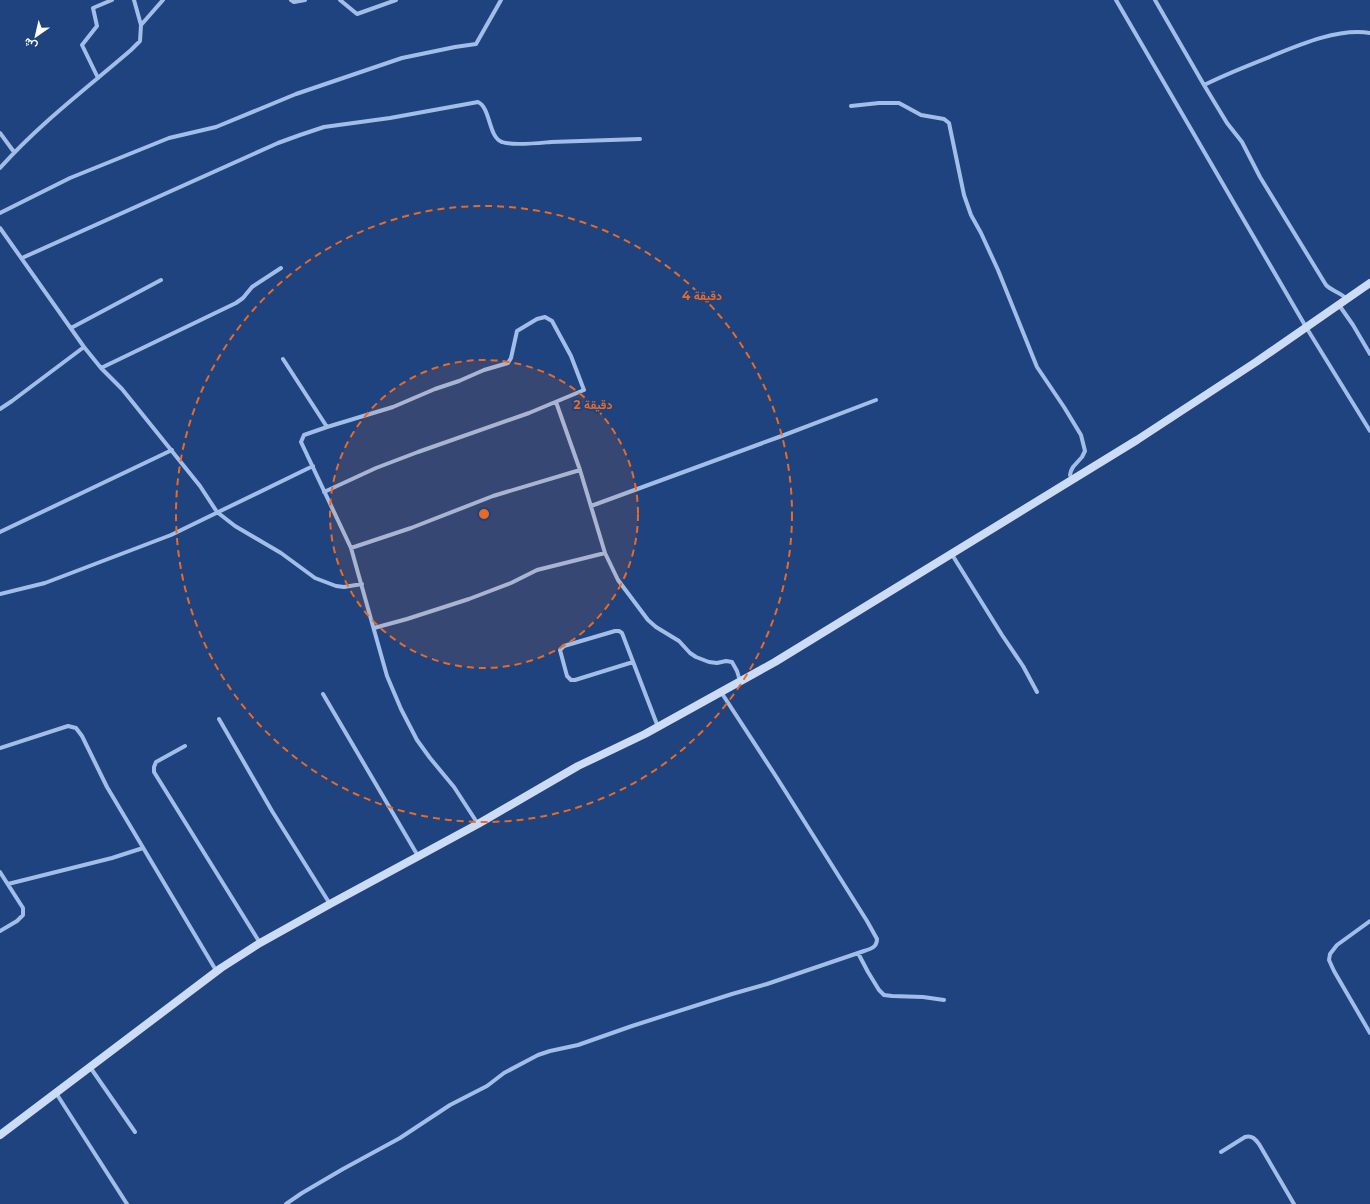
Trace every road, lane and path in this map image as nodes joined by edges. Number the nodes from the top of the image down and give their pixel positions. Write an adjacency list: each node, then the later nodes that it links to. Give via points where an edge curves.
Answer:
1 (112, 0): 13 (street, via 93,8 97,26 82,45)
2 (134, 0): 11 (street)
3 (163, 0): 11 (street)
4 (291, 0): 5 (street)
5 (304, 0)
6 (340, 0): 7 (street, via 357,14)
7 (396, 0)
8 (500, 0): 20 (street, via 475,45 402,58 296,94 216,127 168,138 70,178)
9 (1116, 0): 28 (street)
10 (1154, 0): 14 (street)
11 (141, 25): 13 (street, via 140,41)
12 (1370, 33): 14 (street, via 1345,33 1297,46)
13 (98, 78): 18 (street)
14 (1204, 85): 26 (street, via 1242,142 1322,280)
15 (851, 106): 42 (street, via 899,103 921,115 944,119 949,123 964,195 971,215 998,270 1037,367 1081,435 1084,451 1071,471)
16 (0, 133): 18 (street)
17 (640, 139): 22 (street, via 502,142 497,138 483,106 478,102 324,127 278,143)
18 (14, 152): 19 (street)
19 (0, 168)
20 (0, 213)
21 (0, 228): 22 (street)
22 (22, 258): 29 (street)
23 (281, 268): 33 (street, via 252,288 236,303)
24 (161, 280): 29 (street)
25 (1370, 282): 26 (street)
26 (1347, 299): 27 (street)
27 (1339, 305): 28 (street); 31 (street)
28 (1306, 327): 38 (street); 42 (street)
29 (71, 328): 30 (street)
30 (84, 347): 33 (street); 36 (street)
31 (1370, 354)
32 (283, 359): 37 (street)
33 (101, 368): 39 (street, via 122,389)
34 (876, 400): 44 (street)
35 (556, 402): 37 (street, via 584,390 571,356 552,320 544,317 517,331 508,363 388,409); 41 (street); 43 (street, via 376,468)
36 (0, 409)
37 (327, 427): 40 (street, via 302,437 301,442)
38 (1370, 431)
39 (172, 450): 45 (street); 46 (street)
40 (313, 466): 43 (street); 45 (street)
41 (580, 470): 44 (street); 47 (street, via 493,496 411,528)
42 (1073, 479): 49 (street)
43 (324, 492): 47 (street)
44 (591, 506): 48 (street)
45 (218, 512): 50 (street, via 235,526 281,553 315,578 336,586); 51 (street, via 171,535 93,566 45,583)
46 (0, 532)
47 (350, 548): 50 (street)
48 (605, 553): 52 (street, via 537,570 469,599); 54 (street, via 618,580 648,620 679,641 696,657 709,662 732,662)
49 (951, 553): 54 (street, via 861,610); 56 (street)
50 (362, 584): 52 (street)
51 (0, 594)
52 (374, 628): 62 (street, via 387,676 414,734)
53 (633, 662): 53 (street, via 619,631 564,646 560,650 571,680); 59 (street)
54 (740, 681): 55 (street)
55 (721, 692): 59 (street); 71 (street, via 877,939 872,948)
56 (1037, 692)
57 (323, 694): 64 (street)
58 (219, 719): 67 (street)
59 (658, 727): 62 (street, via 578,766)
60 (185, 746): 70 (street, via 156,762 154,772)
61 (0, 748): 63 (street, via 68,726 76,728)
62 (478, 824): 64 (street)
63 (143, 848): 66 (street); 72 (street)
64 (418, 856): 67 (street)
65 (0, 872): 66 (street)
66 (8, 884): 69 (street, via 22,908 22,916)
67 (330, 904): 70 (street)
68 (1370, 921): 74 (street, via 1337,945 1329,960)
69 (0, 931)
70 (260, 943): 72 (street)
71 (858, 953): 73 (street, via 884,995); 81 (street, via 578,1045 538,1055)
72 (217, 972): 75 (street)
73 (944, 1000)
74 (1370, 1033)
75 (90, 1068): 76 (street); 77 (street)
76 (56, 1093): 78 (street); 80 (street)
77 (135, 1132)
78 (0, 1135)
79 (1221, 1152): 82 (street, via 1245,1137 1253,1137)
80 (127, 1204)
81 (286, 1204)
82 (1294, 1204)

